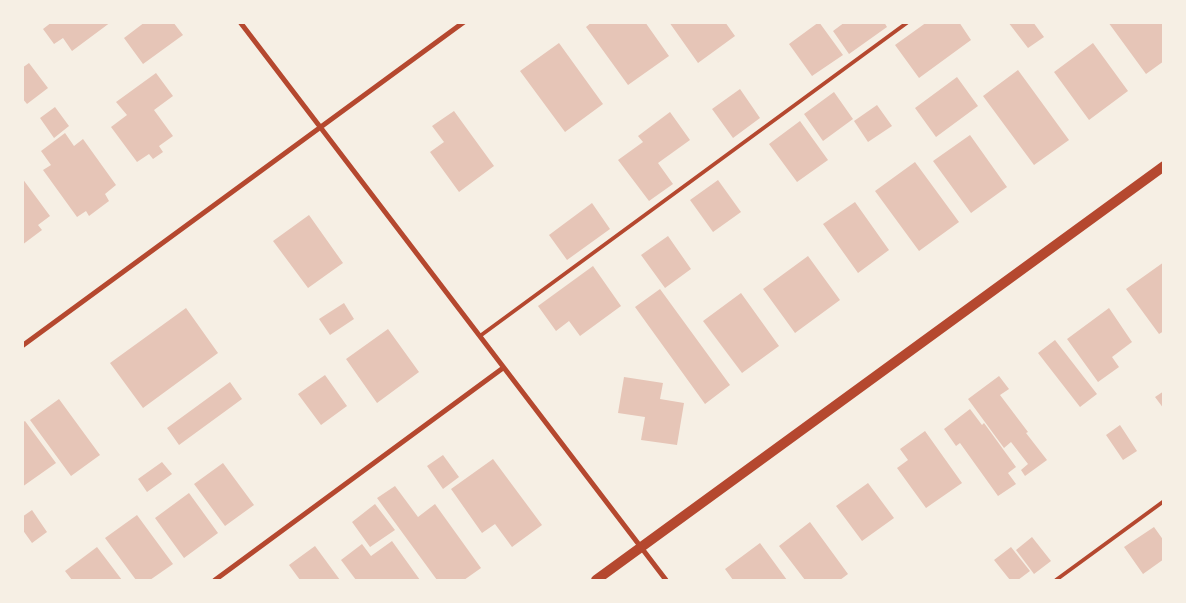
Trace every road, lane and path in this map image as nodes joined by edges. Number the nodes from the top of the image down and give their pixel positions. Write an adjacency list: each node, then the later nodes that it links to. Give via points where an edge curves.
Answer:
1 (240, 22): 4 (street)
2 (464, 22): 4 (street)
3 (908, 22): 6 (lane)
4 (320, 128): 6 (street); 7 (street)
5 (1164, 166): 10 (main road)
6 (480, 336): 8 (street)
7 (22, 346)
8 (503, 368): 10 (street); 11 (street)
9 (1164, 500): 14 (lane)
10 (640, 548): 12 (main road); 13 (street)
11 (215, 580)
12 (596, 580)
13 (666, 580)
14 (1056, 580)

